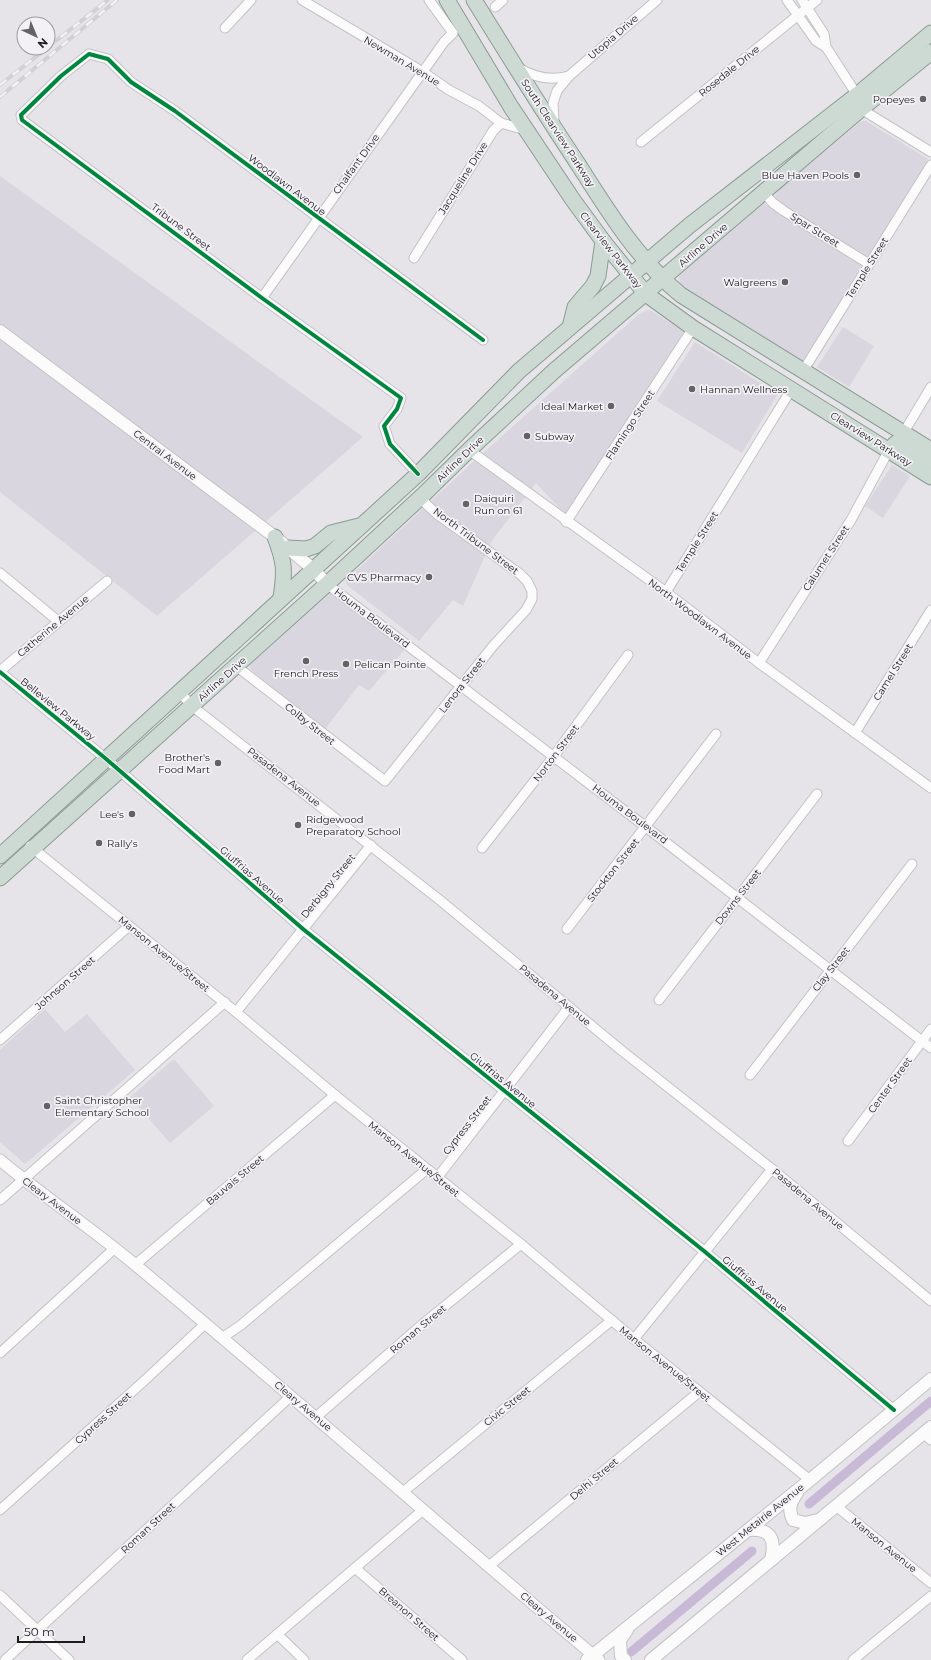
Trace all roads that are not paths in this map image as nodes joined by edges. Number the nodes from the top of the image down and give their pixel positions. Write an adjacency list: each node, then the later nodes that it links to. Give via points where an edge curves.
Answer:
1 (251, 0): 13 (street)
2 (302, 0): 18 (street, Newman Avenue)
3 (429, 0): 18 (street, Chalfant Drive, via 453,33)
4 (447, 0): 24 (highway, Clearview Parkway)
5 (474, 0): 17 (highway, South Clearview Parkway)
6 (503, 0): 11 (street)
7 (657, 0): 20 (street, Utopia Drive)
8 (788, 0): 12 (street)
9 (817, 0): 10 (street, Rosedale Drive)
10 (805, 4): 12 (street, Rosedale Drive); 15 (street, via 824,34)
11 (495, 7)
12 (798, 15): 15 (street, via 816,40); 25 (street, Rosedale Drive)
13 (225, 28)
14 (931, 33): 21 (highway, Airline Drive)
15 (826, 47): 21 (street)
16 (931, 52): 21 (highway, Airline Drive)
17 (512, 63): 20 (street, via 540,78 558,79); 23 (highway, South Clearview Parkway)
18 (423, 72): 22 (street, Newman Avenue, via 479,106); 29 (street, Chalfant Drive)
19 (61, 76): 29 (street, Woodlawn Avenue, via 89,54 108,59 131,82 175,111); 37 (street, Tribune Street, via 21,115 22,120)
20 (569, 76): 23 (street, Utopia Drive, via 557,91 553,103)
21 (859, 102): 26 (street); 28 (highway, Airline Drive); 32 (highway, Airline Drive, via 690,225)
22 (500, 123): 24 (street); 31 (street, Jacqueline Drive)
23 (554, 128): 32 (highway, South Clearview Parkway, via 621,230)
24 (526, 130): 30 (highway, Clearview Parkway)
25 (641, 142)
26 (931, 152)
27 (931, 165): 33 (street, Temple Street)
28 (763, 192): 33 (street, Spar Street, via 784,211); 35 (highway, Airline Drive)
29 (318, 218): 37 (street, Chalfant Drive); 41 (street, Woodlawn Avenue)
30 (603, 241): 34 (highway, Clearview Parkway); 38 (highway, via 598,276 575,307)
31 (414, 258)
32 (647, 263): 34 (highway, Airline Drive); 35 (highway, Clearview Parkway)
33 (869, 264): 42 (street, Temple Street)
34 (630, 276): 36 (highway, Clearview Parkway); 38 (highway, Airline Drive)
35 (662, 280): 36 (highway, Airline Drive); 42 (highway, Clearview Parkway, via 681,295)
36 (646, 294): 39 (highway, Clearview Parkway); 49 (highway, Airline Drive, via 554,371)
37 (262, 298): 51 (street, Tribune Street, via 401,398 397,409 384,426 390,444)
38 (570, 327): 45 (highway, Airline Drive, via 519,371)
39 (693, 328): 44 (highway, Clearview Parkway); 54 (street, Flamingo Street)
40 (0, 331): 56 (main road, Central Avenue)
41 (483, 340)
42 (803, 371): 46 (highway, Clearview Parkway)
43 (931, 387): 46 (street)
44 (791, 390): 47 (highway, Clearview Parkway); 63 (street, Temple Street)
45 (467, 424): 49 (highway, via 471,432); 51 (highway, Airline Drive)
46 (904, 432): 48 (highway, Clearview Parkway)
47 (889, 450): 50 (highway, via 896,443 903,444); 52 (highway, Clearview Parkway); 68 (street, Calumet Street, via 850,520)
48 (931, 450)
49 (464, 455): 53 (highway, Airline Drive); 54 (street, North Woodlawn Avenue)
50 (931, 461)
51 (418, 474): 55 (highway, Airline Drive)
52 (931, 476)
53 (422, 496): 61 (highway, Airline Drive); 62 (street, North Tribune Street, via 426,504 437,514 520,574)
54 (566, 522): 63 (street, North Woodlawn Avenue)
55 (362, 525): 57 (highway, via 331,533 315,546 306,549); 58 (highway, Airline Drive)
56 (275, 537): 57 (main road, Central Avenue); 64 (highway, via 283,557)
57 (288, 548): 58 (main road, Central Avenue)
58 (313, 569): 61 (main road, Central Avenue); 64 (highway, Airline Drive)
59 (0, 574): 66 (street)
60 (107, 581): 66 (street, Catherine Avenue)
61 (327, 584): 69 (highway, Airline Drive); 71 (street, Houma Boulevard)
62 (529, 586): 71 (street, Lenora Street, via 532,599 526,610)
63 (666, 592): 68 (street, North Woodlawn Avenue)
64 (281, 598): 72 (highway, Airline Drive)
65 (931, 610): 74 (street, Camel Street)
66 (58, 621): 70 (street, Catherine Avenue)
67 (628, 655): 76 (street, Norton Street)
68 (759, 663): 74 (street, North Woodlawn Avenue)
69 (236, 666): 73 (highway, Airline Drive); 79 (street, Colby Street)
70 (0, 672): 77 (street, Belleview Parkway)
71 (462, 686): 76 (street, Houma Boulevard); 79 (street, Lenora Street)
72 (179, 691): 73 (street, Pasadena Avenue); 77 (highway, Airline Drive)
73 (192, 706): 78 (highway, Airline Drive); 84 (street, Pasadena Avenue)
74 (855, 733): 80 (street, North Woodlawn Avenue)
75 (716, 734): 82 (street, Stockton Street)
76 (554, 756): 82 (street, Houma Boulevard); 85 (street, Norton Street)
77 (105, 758): 78 (street, Giuffrias Avenue); 83 (highway, Airline Drive)
78 (119, 771): 86 (highway, Airline Drive); 92 (street, Giuffrias Avenue)
79 (384, 781)
80 (931, 788)
81 (817, 794): 90 (street, Downs Street)
82 (646, 827): 90 (street, Houma Boulevard); 93 (street, Stockton Street)
83 (19, 837): 86 (street, Manson Avenue/Street); 87 (highway, Airline Drive)
84 (371, 845): 92 (street, Derbigny Street); 97 (street, Pasadena Avenue)
85 (482, 848)
86 (33, 849): 89 (highway, Airline Drive); 91 (street, Manson Avenue/Street)
87 (0, 856)
88 (912, 864): 94 (street, Clay Street)
89 (0, 878)
90 (737, 897): 94 (street, Houma Boulevard); 95 (street, Downs Street)
91 (129, 926): 96 (street, Manson Avenue/Street); 100 (street, Johnson Street)
92 (303, 929): 98 (street, Derbigny Street); 104 (street, Giuffrias Avenue)
93 (567, 929)
94 (831, 969): 101 (street, Houma Boulevard); 103 (street, Clay Street)
95 (659, 1000)
96 (225, 1002): 98 (street, Manson Avenue/Street); 111 (street)
97 (569, 1007): 104 (street, Cypress Street); 109 (street, Pasadena Avenue)
98 (236, 1012): 105 (street, Manson Avenue/Street)
99 (931, 1029): 101 (street, Center Street)
100 (0, 1040)
101 (922, 1041): 102 (street, Houma Boulevard); 106 (street, Center Street)
102 (931, 1048)
103 (750, 1075)
104 (504, 1091): 110 (street, Cypress Street); 115 (street, Giuffrias Avenue)
105 (335, 1095): 108 (street, Manson Avenue/Street); 116 (street, Bauvais Street)
106 (848, 1141)
107 (0, 1160): 111 (street, Cleary Avenue)
108 (427, 1169): 110 (street, Manson Avenue/Street); 120 (street, via 241,1325)
109 (772, 1169): 115 (street); 117 (street, Pasadena Avenue)
110 (437, 1178): 113 (street, Manson Avenue/Street)
111 (24, 1180): 112 (street); 114 (street, Cleary Avenue)
112 (0, 1200)
113 (521, 1244): 118 (street, Manson Avenue/Street); 127 (street, Roman Street, via 424,1323)
114 (115, 1248): 116 (street, Cleary Avenue); 122 (street)
115 (704, 1251): 121 (street); 126 (street, Giuffrias Avenue)
116 (135, 1265): 119 (street, Cleary Avenue)
117 (931, 1301)
118 (612, 1320): 121 (street, Manson Avenue/Street); 130 (street, Civic Street)
119 (205, 1324): 120 (street, Cleary Avenue); 132 (street, Cypress Street)
120 (222, 1338): 125 (street, Cleary Avenue)
121 (634, 1339): 124 (street, Manson Avenue/Street)
122 (0, 1353)
123 (931, 1379): 126 (main road, West Metairie Avenue)
124 (699, 1392): 129 (street, Manson Avenue/Street); 137 (street, Delhi Street)
125 (291, 1396): 127 (street, Cleary Avenue); 143 (street, Roman Street)
126 (894, 1410): 129 (main road, West Metairie Avenue)
127 (316, 1417): 130 (street, Cleary Avenue)
128 (928, 1433): 131 (main road)
129 (806, 1483): 134 (main road, via 791,1501 789,1511 793,1520 805,1523); 135 (main road, West Metairie Avenue)
130 (403, 1492): 133 (street, Cleary Avenue)
131 (836, 1506): 134 (main road); 139 (street, Manson Avenue)
132 (0, 1510)
133 (423, 1510): 137 (street, Cleary Avenue); 138 (street)
134 (820, 1520): 136 (main road)
135 (748, 1530): 136 (main road, via 758,1529 769,1534 774,1549); 142 (main road, West Metairie Avenue)
136 (771, 1560): 152 (main road)
137 (488, 1566): 145 (street, Cleary Avenue)
138 (355, 1568): 144 (street); 150 (street, Breanon Street)
139 (931, 1583)
140 (0, 1595): 143 (street)
141 (931, 1596): 153 (street)
142 (629, 1626): 145 (main road, West Metairie Avenue); 151 (main road, via 620,1640 621,1656)
143 (38, 1630): 146 (street, Roman Street); 147 (street)
144 (277, 1634): 148 (street); 149 (street)
145 (593, 1658)
146 (5, 1660)
147 (69, 1660)
148 (247, 1660)
149 (304, 1660)
150 (462, 1660)
151 (625, 1660)
152 (651, 1660)
153 (853, 1660)

